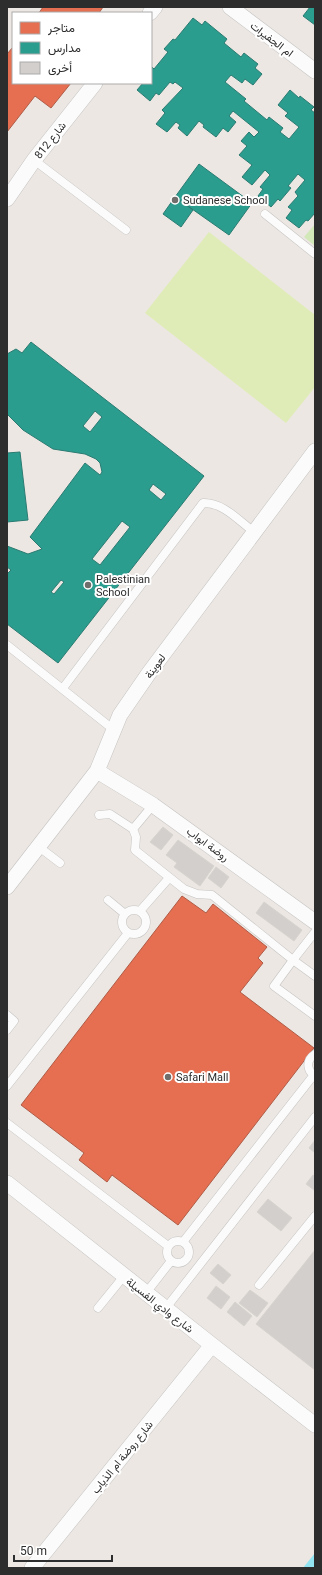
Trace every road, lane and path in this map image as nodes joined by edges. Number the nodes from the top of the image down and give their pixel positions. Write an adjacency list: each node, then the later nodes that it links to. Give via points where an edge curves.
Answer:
1 (230, 7): 2 (street, ام الجفيرات)
2 (315, 71)
3 (94, 84): 4 (street, شارع 812)
4 (34, 160): 5 (street, شارع 812); 7 (lane)
5 (7, 199)
6 (265, 214): 8 (lane)
7 (126, 230)
8 (315, 254)
9 (315, 451): 10 (street, لعوينة)
10 (254, 532): 12 (lane, via 224,508 211,502 203,503); 13 (street, لعوينة, via 145,679 120,715)
11 (7, 645): 12 (lane)
12 (63, 688): 13 (lane)
13 (114, 730): 14 (street, لعوينة)
14 (98, 771): 15 (street, روضة ابواب); 18 (street, لعوينة)
15 (153, 804): 17 (lane); 25 (street, روضة ابواب)
16 (99, 815): 17 (lane, via 110,814)
17 (133, 829): 20 (lane, via 136,837 135,850)
18 (39, 847): 19 (lane); 21 (street, لعوينة)
19 (60, 863)
20 (169, 878): 23 (lane); 28 (lane, via 184,889 197,894 212,895)
21 (7, 888)
22 (108, 900): 24 (lane)
23 (140, 911): 24 (lane, via 131,910); 27 (lane, via 146,919 145,928 137,934)
24 (125, 914): 27 (lane, via 122,925)
25 (315, 922)
26 (315, 932): 28 (lane)
27 (128, 933): 35 (lane)
28 (294, 960): 29 (lane); 31 (lane, via 274,986)
29 (315, 976)
30 (7, 1016): 32 (lane, via 14,1021)
31 (315, 1016)
32 (7, 1030)
33 (315, 1054): 34 (lane, via 308,1064)
34 (314, 1076): 40 (lane)
35 (7, 1086)
36 (315, 1117): 44 (lane)
37 (7, 1123): 41 (lane)
38 (9, 1189): 45 (street, شارع وادي الفسيلة)
39 (315, 1216): 46 (lane)
40 (183, 1242): 41 (lane, via 176,1241); 42 (lane, via 189,1250)
41 (168, 1246): 43 (lane, via 167,1255)
42 (187, 1259): 43 (lane, via 182,1263); 44 (lane)
43 (171, 1261): 47 (lane)
44 (198, 1268): 49 (lane)
45 (124, 1276): 47 (street, شارع وادي الفسيلة); 48 (lane)
46 (260, 1285)
47 (146, 1292): 49 (street, شارع وادي الفسيلة)
48 (98, 1308)
49 (166, 1308): 50 (street, شارع وادي الفسيلة)
50 (212, 1346): 51 (street, شارع وادي الفسيلة); 52 (street, شارع روضة ام الذياب)
51 (315, 1424)
52 (32, 1568)

